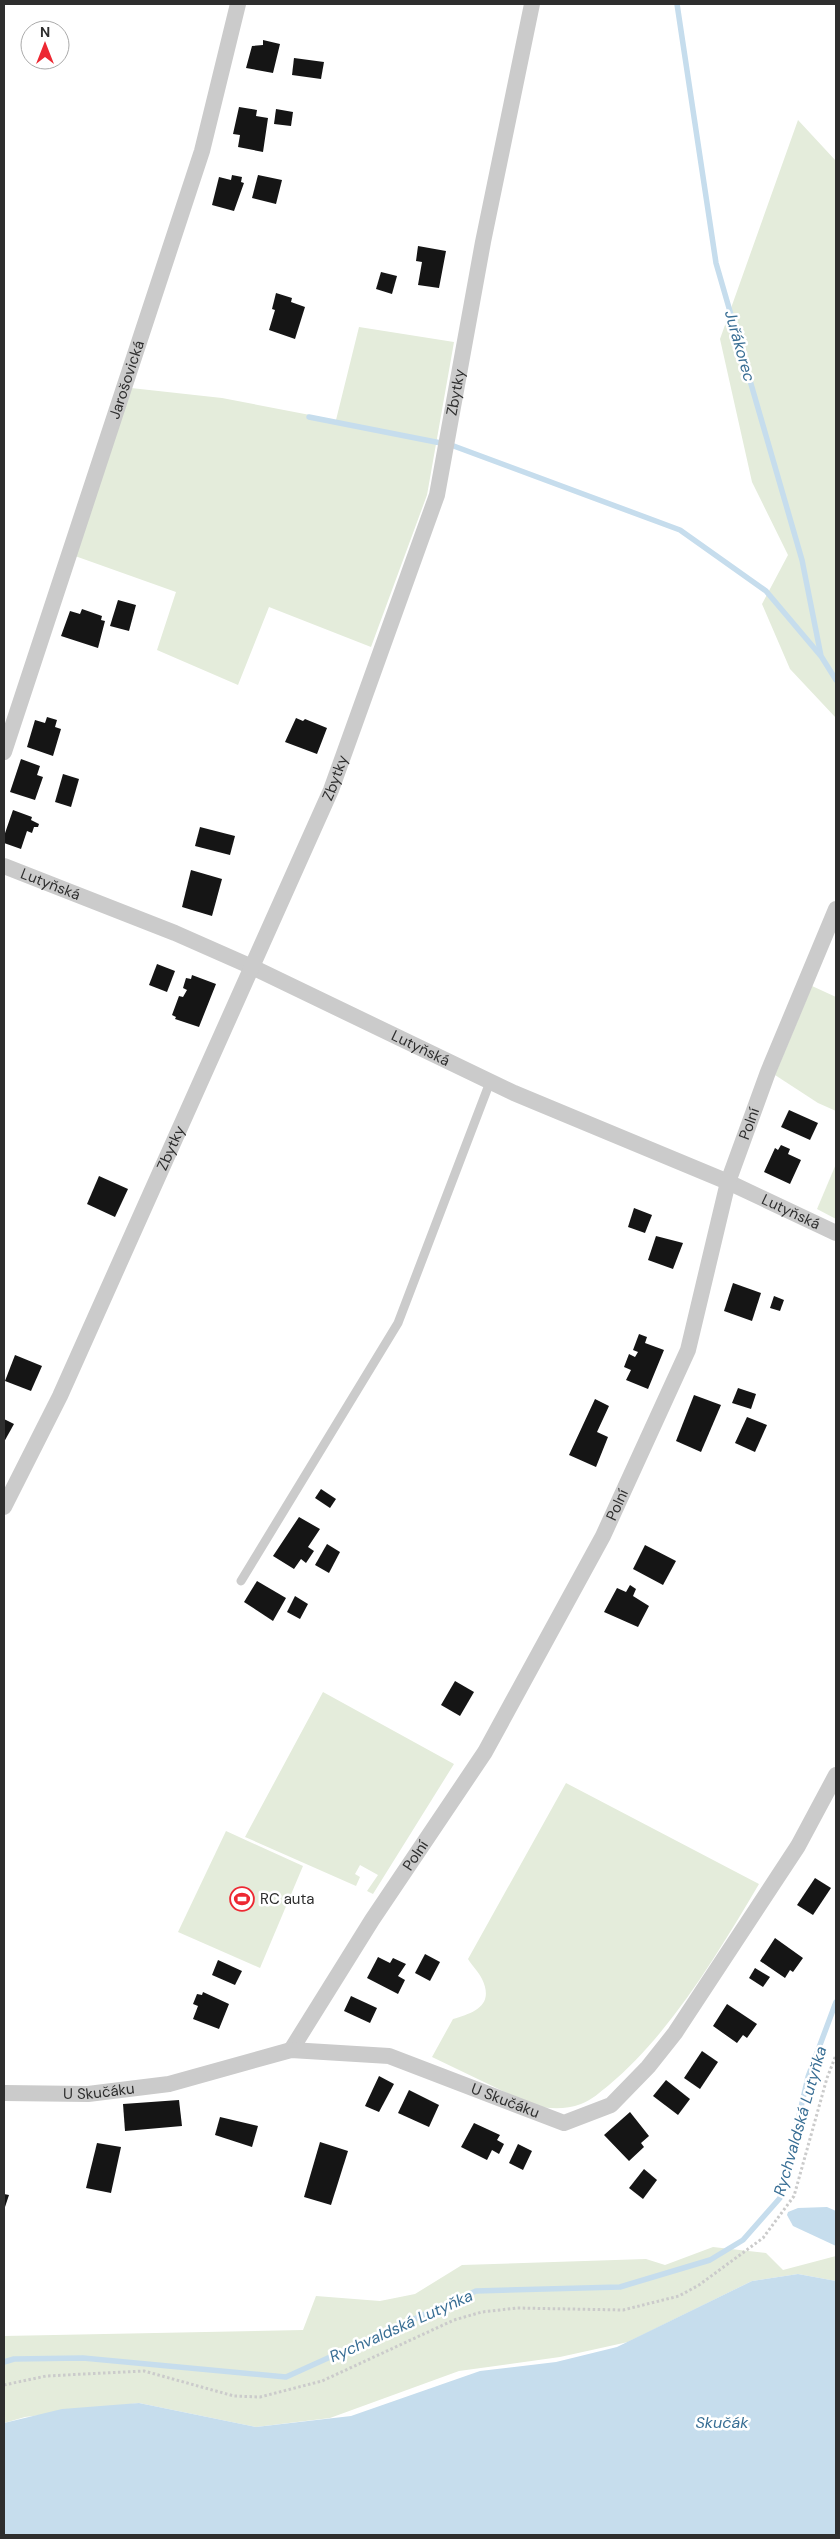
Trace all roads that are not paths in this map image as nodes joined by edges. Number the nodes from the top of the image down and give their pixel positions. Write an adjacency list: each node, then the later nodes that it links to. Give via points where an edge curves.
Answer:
1 (238, 4): 3 (street, Jarošovická, via 202,151)
2 (532, 4): 6 (street, Zbytky, via 483,242 437,495 331,790)
3 (4, 752)
4 (4, 866): 6 (street, Lutyňská)
5 (836, 909): 8 (street, Polní, via 768,1072)
6 (252, 966): 7 (street, Lutyňská); 10 (street, Zbytky, via 60,1396)
7 (490, 1082): 8 (street, Lutyňská); 11 (lane, via 398,1323)
8 (728, 1182): 9 (street, Lutyňská); 13 (street, Polní, via 688,1350 604,1536 485,1752 372,1920)
9 (836, 1233)
10 (4, 1507)
11 (240, 1581)
12 (836, 1775): 13 (street, U Skučáku, via 798,1846 675,2034 611,2105 564,2123 389,2056)
13 (291, 2050): 14 (street, U Skučáku, via 169,2084 88,2094)
14 (4, 2093)

